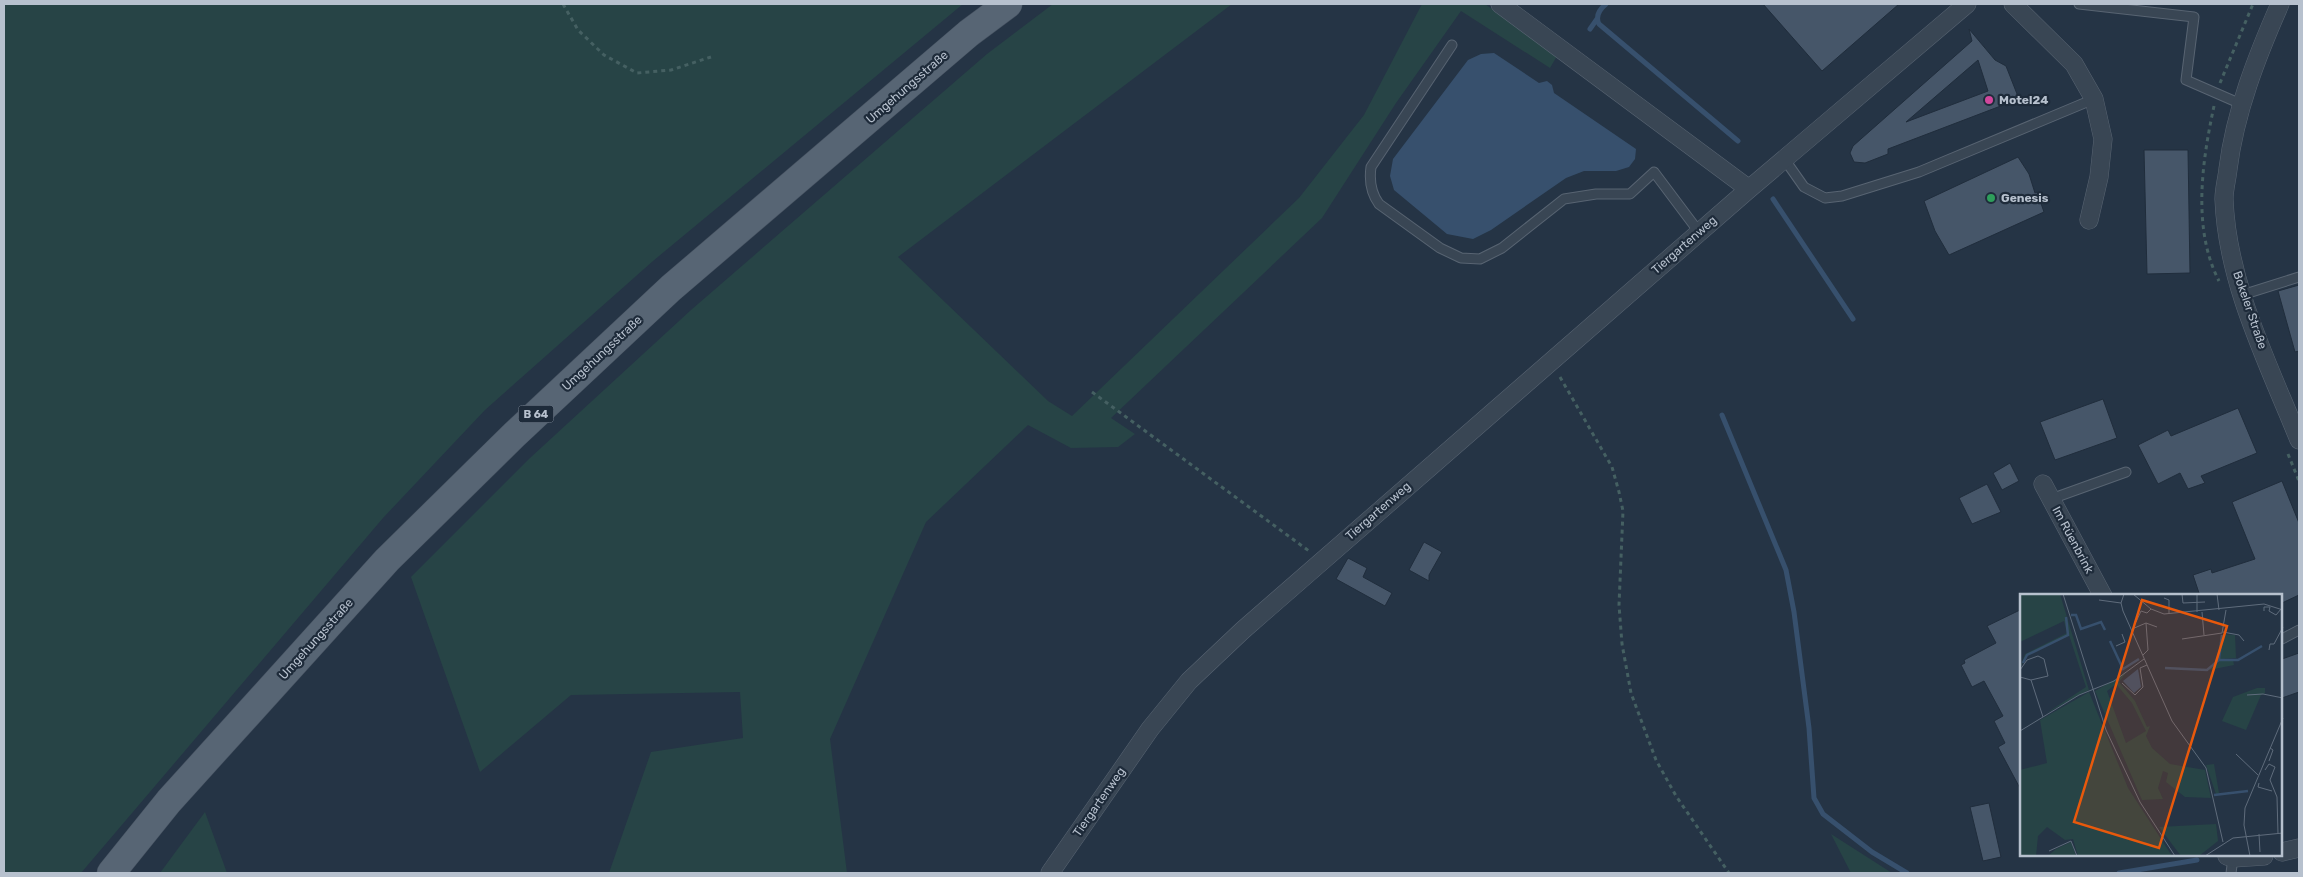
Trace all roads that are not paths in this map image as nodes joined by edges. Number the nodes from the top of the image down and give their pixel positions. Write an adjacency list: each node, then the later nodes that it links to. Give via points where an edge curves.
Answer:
1 (1008, 4): 26 (main road, Umgehungsstraße / B 64, via 969,33 671,288 514,435 387,560 169,801)
2 (1500, 4): 11 (street)
3 (1967, 4): 10 (street, Tiergartenweg)
4 (2013, 4): 8 (street, via 2074,64)
5 (2079, 4): 9 (lane, via 2194,17 2186,80)
6 (2280, 4): 9 (street, Bokeler Straße)
7 (1452, 45): 13 (lane, via 1371,167 1372,195 1379,204 1440,248 1461,258 1480,259 1502,248 1564,199 1596,194 1630,194 1654,172)
8 (2094, 99): 10 (lane, via 1919,172 1842,196 1825,198 1804,187); 12 (street, via 2103,139 2099,177)
9 (2241, 104): 15 (street, Bokeler Straße, via 2231,143 2224,198 2230,248)
10 (1785, 160): 11 (street, Tiergartenweg)
11 (1749, 189): 13 (street, Tiergartenweg)
12 (2089, 220)
13 (1700, 232): 27 (street, Tiergartenweg, via 1321,560 1189,681 1150,729)
14 (2299, 277): 15 (lane)
15 (2242, 295): 16 (street, Bokeler Straße)
16 (2299, 440)
17 (2126, 472): 18 (lane)
18 (2047, 491): 19 (street, Im Rüenbrink)
19 (2102, 594)
20 (2299, 630): 21 (lane)
21 (2283, 638)
22 (2299, 848): 23 (street)
23 (2283, 852)
24 (2258, 857): 25 (street)
25 (2230, 862)
26 (111, 873)
27 (1050, 873)

